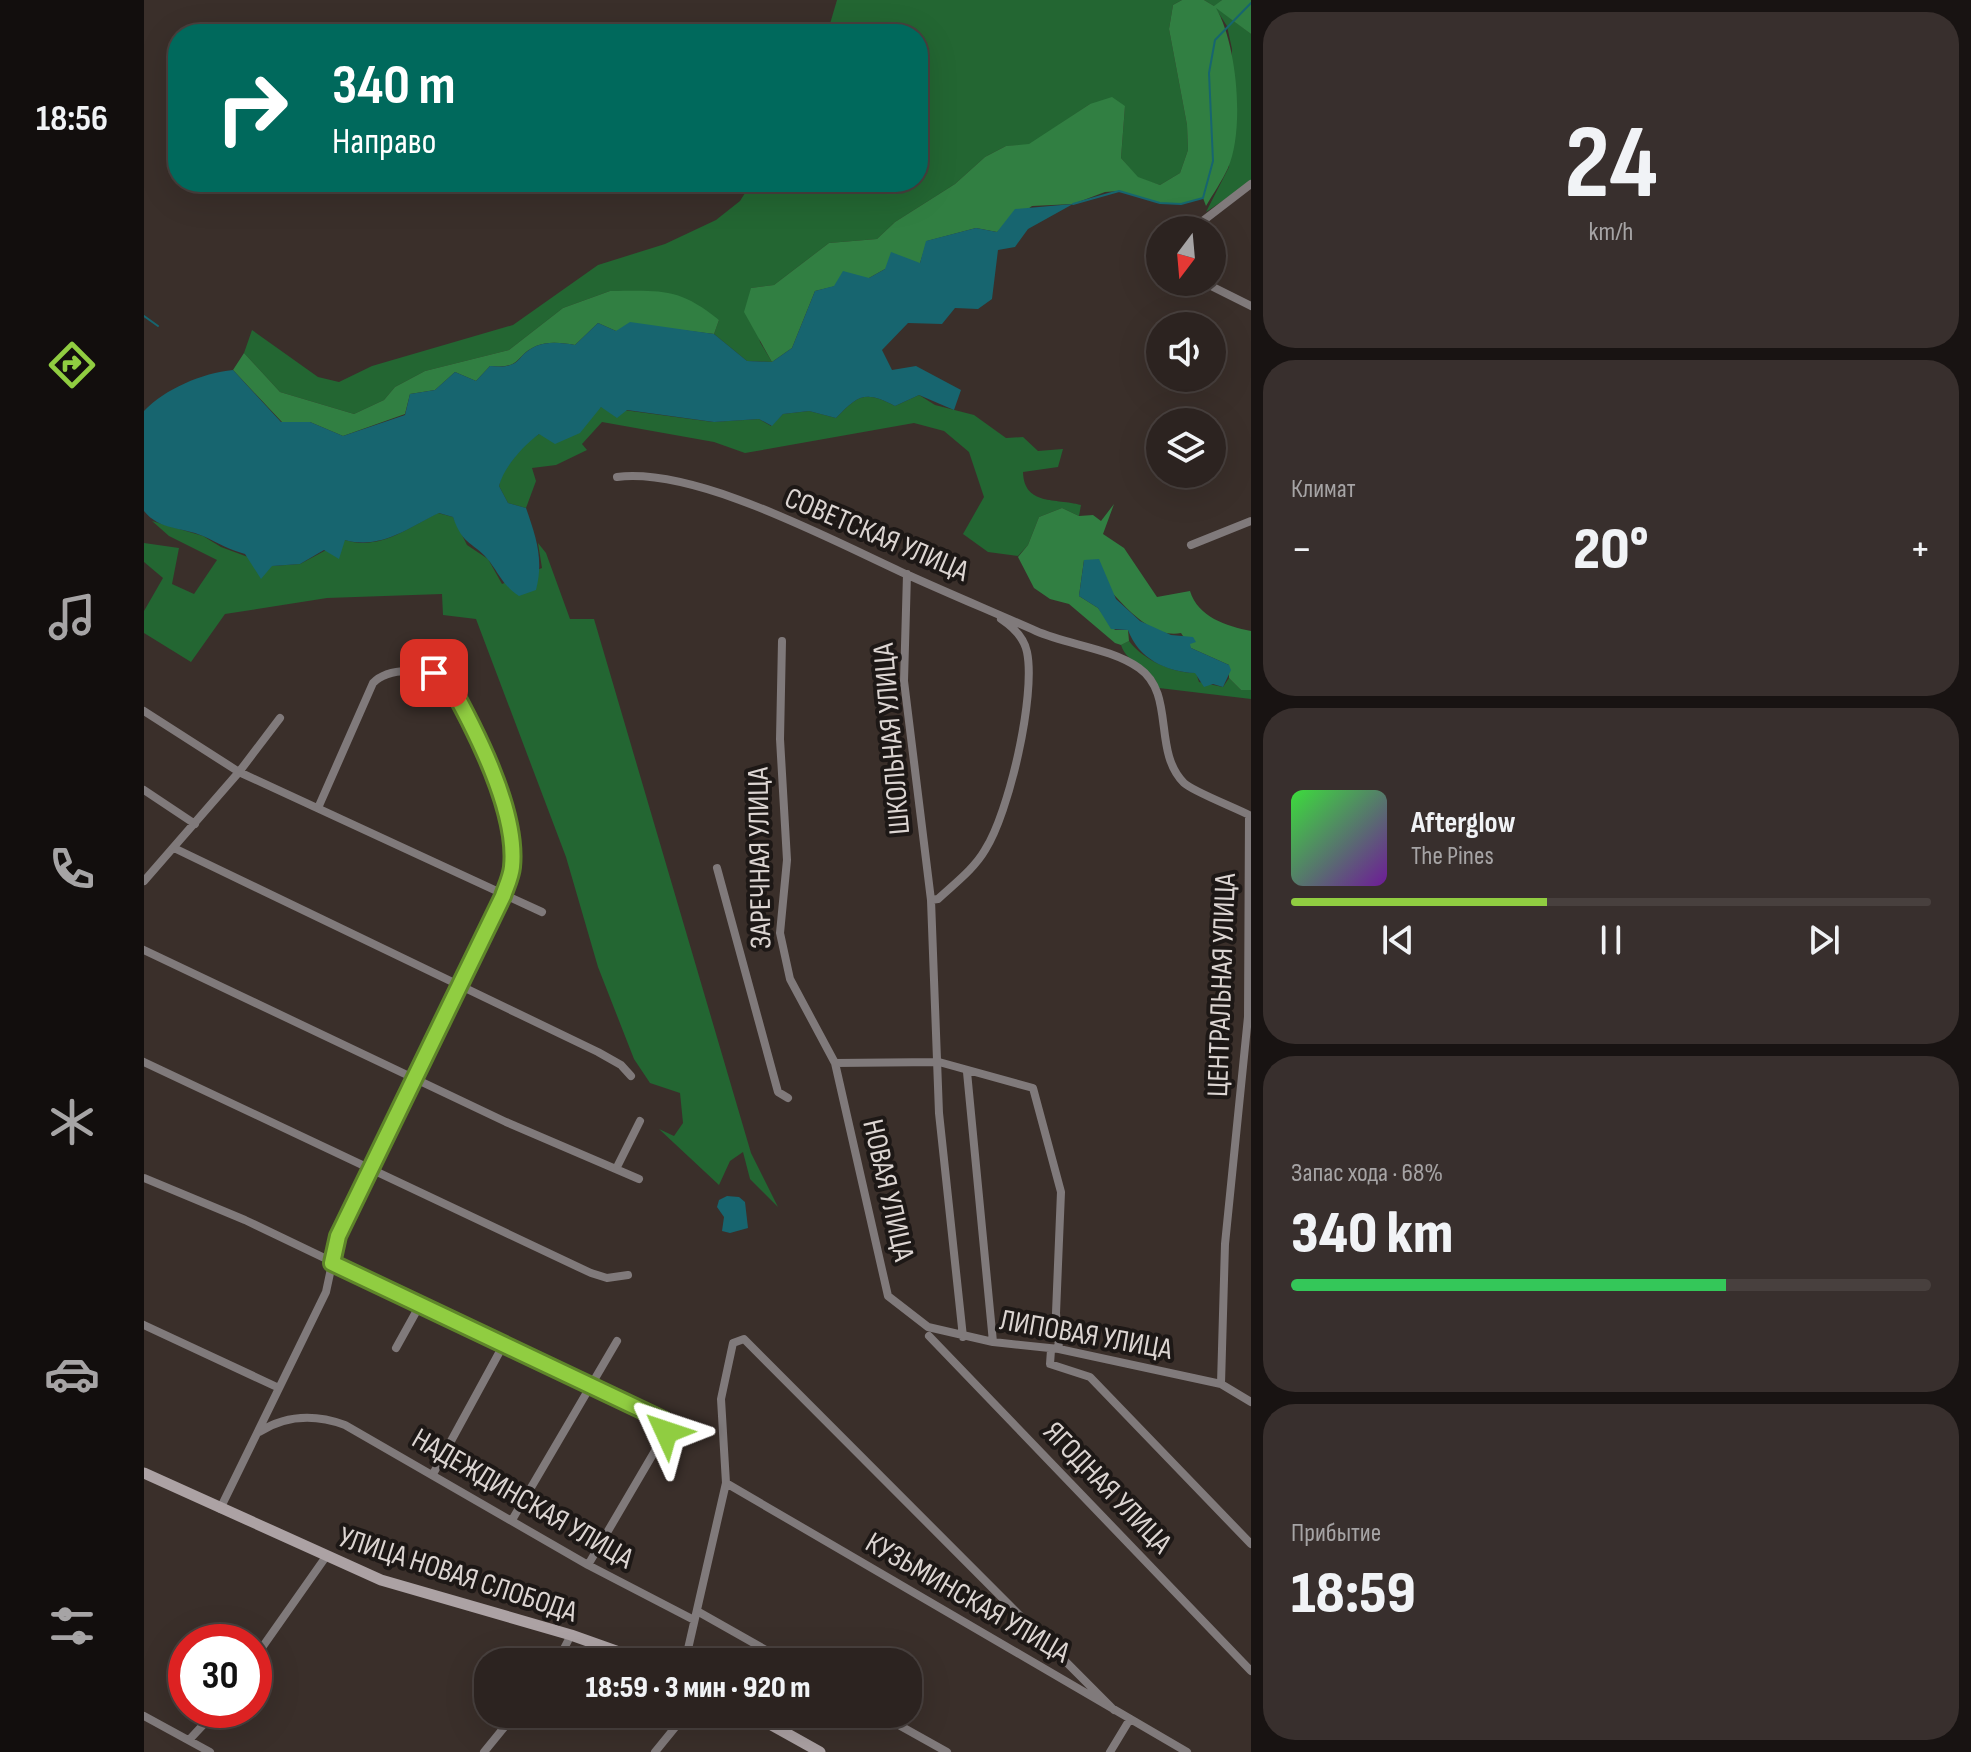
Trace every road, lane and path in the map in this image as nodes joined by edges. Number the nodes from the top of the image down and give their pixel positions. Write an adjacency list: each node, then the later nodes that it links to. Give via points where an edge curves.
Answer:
1 (1251, 184): 2 (street)
2 (1209, 216)
3 (1226, 294): 4 (street)
4 (1251, 306)
5 (617, 477): 8 (street, СОВЕТСКАЯ УЛИЦА, via 638,475 705,487)
6 (1251, 521): 7 (street)
7 (1191, 545)
8 (907, 574): 9 (street, СОВЕТСКАЯ УЛИЦА); 22 (street, ШКОЛЬНАЯ УЛИЦА, via 904,681)
9 (974, 602): 11 (street, СОВЕТСКАЯ УЛИЦА, via 1040,633); 22 (street, via 1009,624 1028,652 1021,742 985,850 938,899)
10 (782, 641): 28 (street, ЗАРЕЧНАЯ УЛИЦА, via 780,739 787,860 780,933 790,979)
11 (1114, 657): 50 (street, ЦЕНТРАЛЬНАЯ УЛИЦА, via 1152,680 1169,760 1185,785 1249,815 1248,1017 1225,1244)
12 (144, 711): 14 (street)
13 (280, 718): 14 (street)
14 (239, 772): 16 (street); 17 (street)
15 (144, 790): 17 (street)
16 (318, 808): 21 (street); 21 (street, via 379,676 389,672 446,677 482,743 511,840 512,868)
17 (195, 824): 18 (street)
18 (174, 848): 20 (street); 25 (street)
19 (717, 868): 32 (street, via 778,1092)
20 (144, 881)
21 (503, 896): 23 (street); 25 (street)
22 (931, 900): 27 (street, ШКОЛЬНАЯ УЛИЦА)
23 (542, 912)
24 (144, 950): 31 (street)
25 (460, 988): 30 (street, via 598,1052); 31 (street)
26 (144, 1062): 34 (street)
27 (939, 1062): 28 (street); 29 (street); 44 (street, ШКОЛЬНАЯ УЛИЦА, via 939,1113)
28 (835, 1063): 41 (street, НОВАЯ УЛИЦА, via 888,1296)
29 (967, 1072): 47 (street); 49 (street, via 1033,1088 1061,1192)
30 (631, 1076)
31 (415, 1079): 34 (street); 35 (street)
32 (788, 1098)
33 (640, 1121): 35 (street)
34 (372, 1169): 38 (street, via 338,1236); 39 (street, via 591,1273 607,1278)
35 (616, 1169): 37 (street)
36 (144, 1178): 38 (street)
37 (639, 1179)
38 (332, 1263): 40 (street); 52 (street, via 326,1292)
39 (628, 1275)
40 (421, 1303): 46 (street); 48 (street)
41 (912, 1318): 44 (street, ЛИПОВАЯ УЛИЦА)
42 (144, 1325): 52 (street)
43 (929, 1336): 70 (street, ЯГОДНАЯ УЛИЦА)
44 (963, 1337): 47 (street, ЛИПОВАЯ УЛИЦА)
45 (617, 1341): 51 (street)
46 (505, 1342): 51 (street); 56 (street)
47 (993, 1342): 49 (street, ЛИПОВАЯ УЛИЦА)
48 (396, 1348)
49 (1055, 1350): 50 (street, ЛИПОВАЯ УЛИЦА); 60 (street, via 1050,1364 1090,1377)
50 (1221, 1384): 53 (street, ЛИПОВАЯ УЛИЦА)
51 (592, 1385): 59 (street); 62 (street, via 667,1426)
52 (279, 1388): 54 (street)
53 (1251, 1402)
54 (258, 1433): 56 (street, НАДЕЖДИНСКАЯ УЛИЦА, via 284,1419 328,1419); 58 (street)
55 (144, 1473): 58 (street)
56 (433, 1474): 59 (street, НАДЕЖДИНСКАЯ УЛИЦА)
57 (726, 1483): 63 (street); 71 (street, КУЗЬМИНСКАЯ УЛИЦА); 71 (street, via 721,1399 733,1343 744,1339)
58 (220, 1509): 61 (street, УЛИЦА НОВАЯ СЛОБОДА)
59 (512, 1520): 62 (street, НАДЕЖДИНСКАЯ УЛИЦА)
60 (1251, 1544)
61 (325, 1558): 64 (street); 65 (street, УЛИЦА НОВАЯ СЛОБОДА, via 381,1580)
62 (588, 1565): 63 (street, НАДЕЖДИНСКАЯ УЛИЦА)
63 (696, 1616): 68 (street); 69 (street)
64 (272, 1633)
65 (571, 1635): 66 (street); 67 (street, УЛИЦА НОВАЯ СЛОБОДА)
66 (564, 1648)
67 (608, 1648)
68 (688, 1648)
69 (759, 1648)
70 (1251, 1671)
71 (1114, 1710): 73 (street, КУЗЬМИНСКАЯ УЛИЦА)
72 (144, 1716): 79 (street)
73 (1130, 1719): 85 (street); 86 (street, КУЗЬМИНСКАЯ УЛИЦА)
74 (200, 1728): 79 (street)
75 (504, 1728): 81 (street)
76 (675, 1728): 82 (street)
77 (777, 1728): 83 (street)
78 (904, 1728): 84 (street)
79 (189, 1740): 80 (street)
80 (210, 1752)
81 (484, 1752)
82 (655, 1752)
83 (820, 1752)
84 (947, 1752)
85 (1110, 1752)
86 (1187, 1752)

